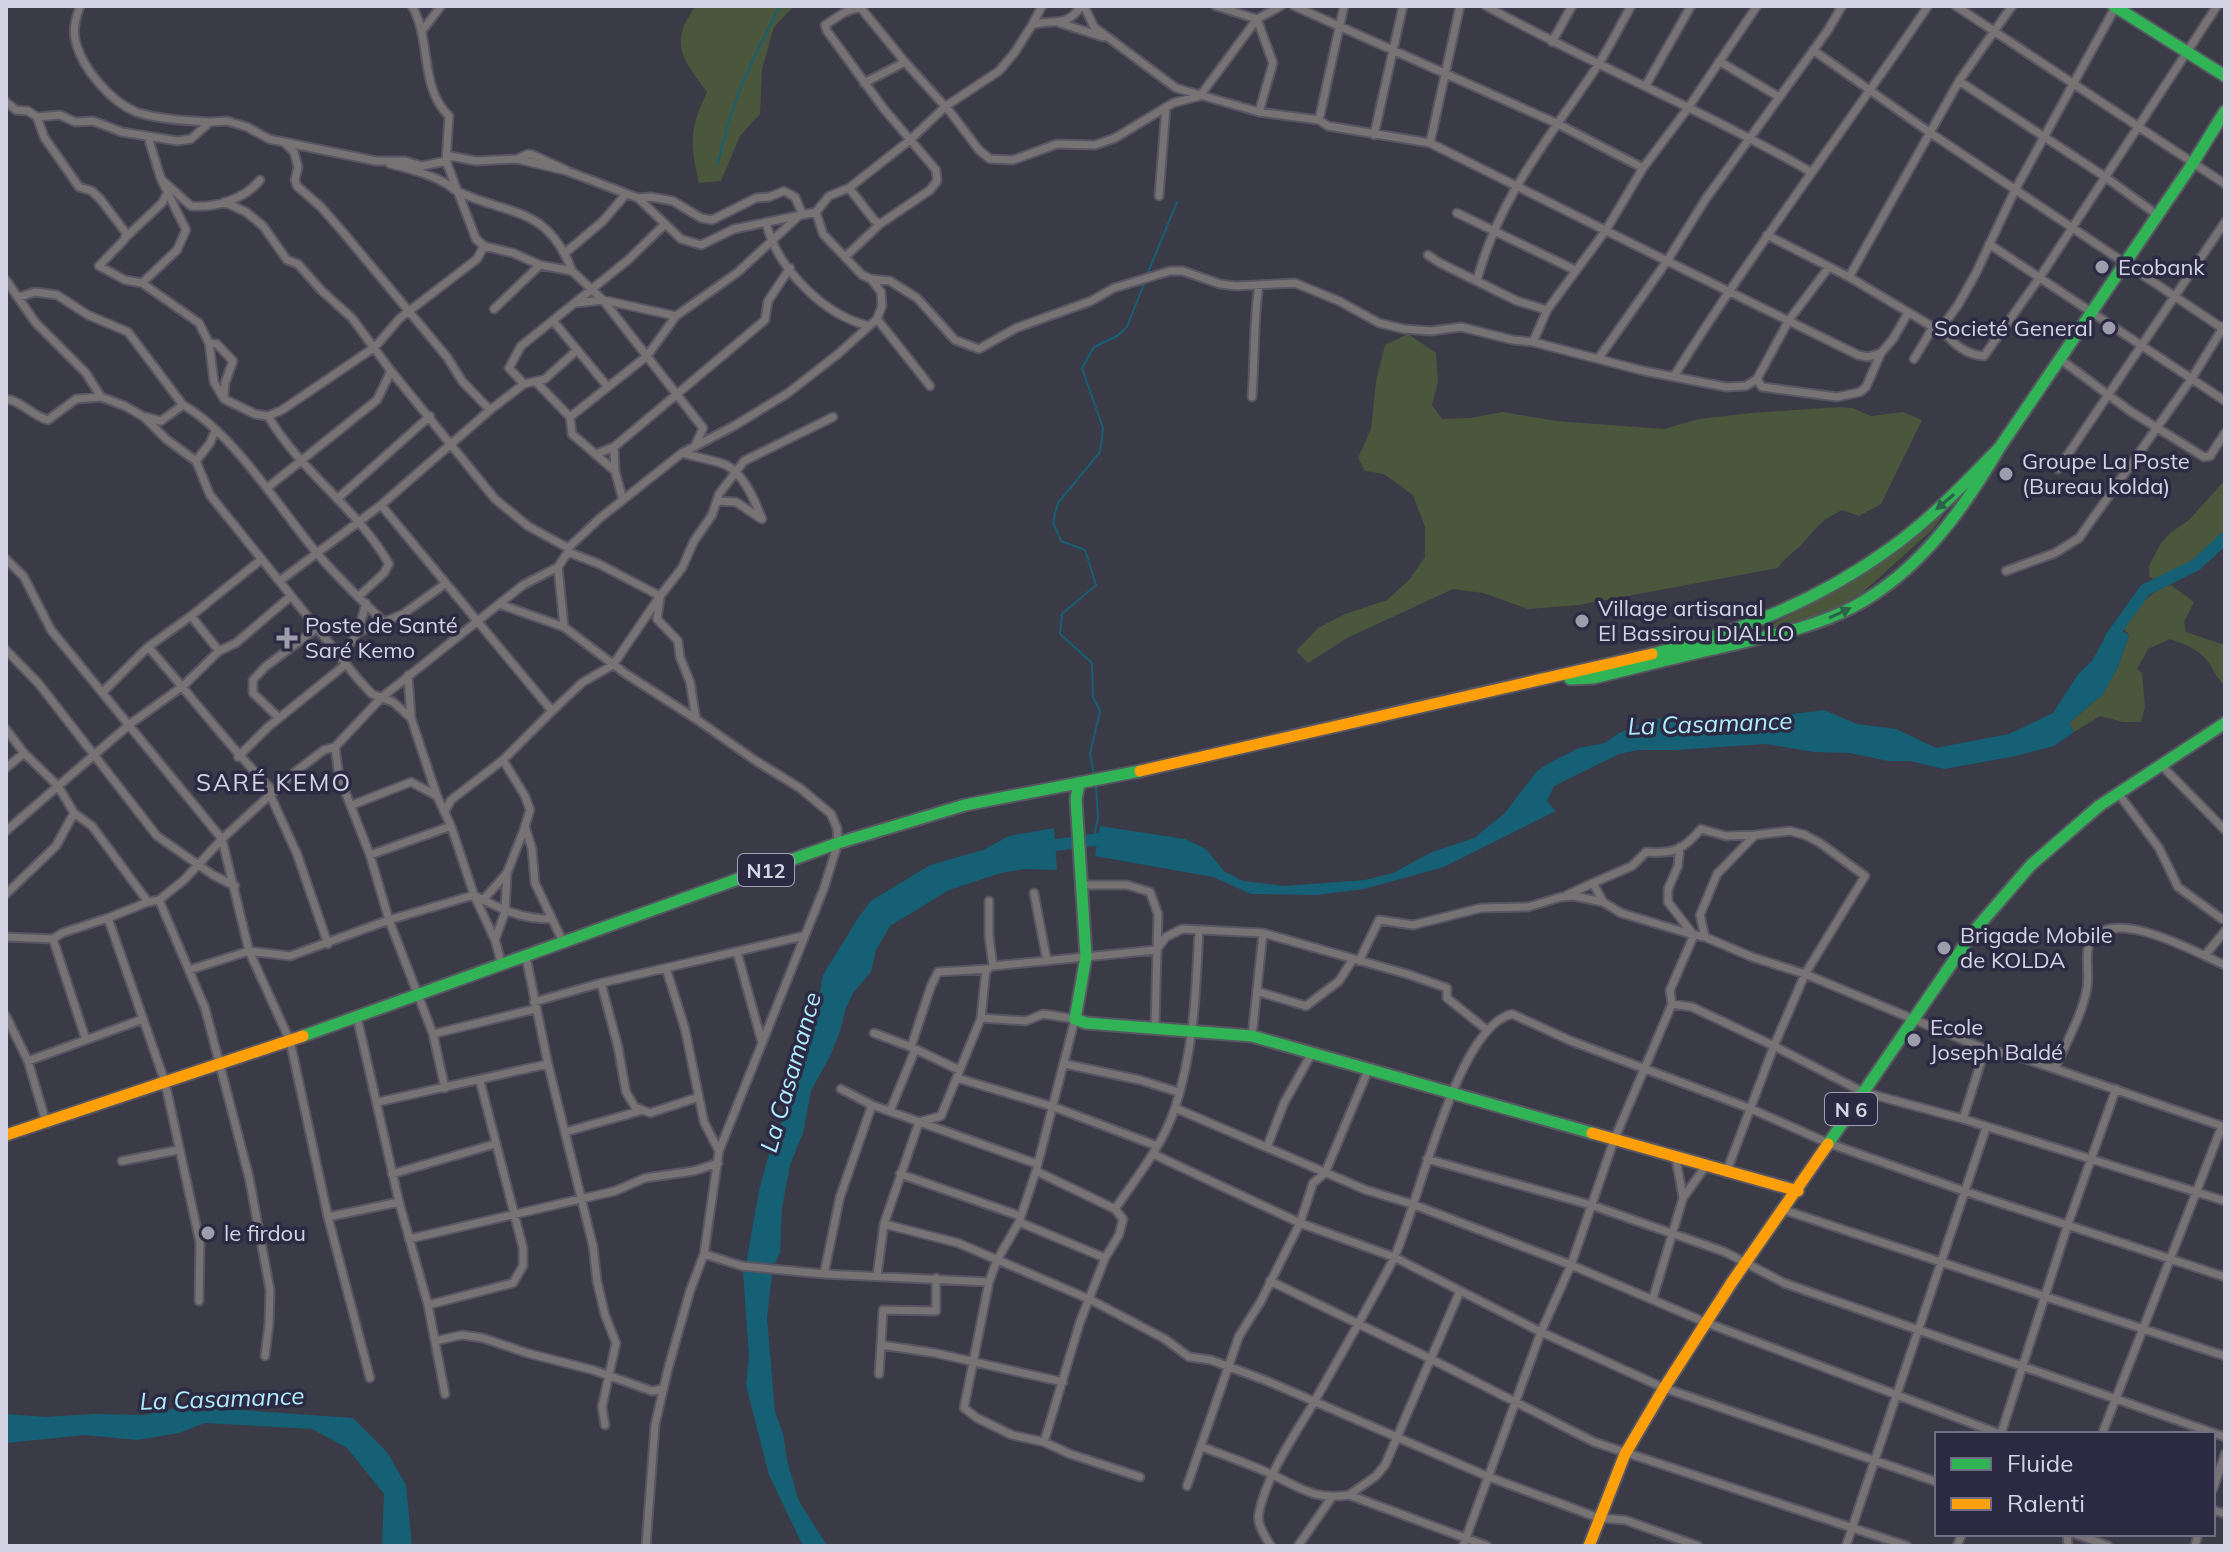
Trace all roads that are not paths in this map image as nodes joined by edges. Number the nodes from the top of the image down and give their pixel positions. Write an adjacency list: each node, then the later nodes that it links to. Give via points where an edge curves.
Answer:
1 (80, 6): 54 (street, via 75,42 92,74 119,102 137,112)
2 (412, 6): 27 (street)
3 (441, 6): 27 (street)
4 (1042, 6): 25 (street)
5 (1083, 6): 24 (street); 29 (street)
6 (1216, 6): 23 (street)
7 (1281, 6): 23 (street)
8 (1294, 6): 26 (street)
9 (1344, 6): 26 (street)
10 (1403, 6): 32 (street)
11 (1460, 6): 37 (street)
12 (1486, 6): 30 (street)
13 (1572, 6): 30 (street)
14 (1631, 6): 36 (street)
15 (1691, 6): 42 (street)
16 (1757, 6): 34 (street)
17 (1842, 6): 31 (street)
18 (1928, 6): 43 (street)
19 (1956, 6): 28 (street)
20 (2012, 6): 28 (street)
21 (2217, 6): 33 (street)
22 (2115, 7): 33 (main road); 40 (street)
23 (1257, 19): 44 (street); 51 (street, via 1273,63)
24 (1060, 23): 25 (street); 29 (street)
25 (1032, 25): 47 (street, via 999,71)
26 (1340, 26): 32 (street); 53 (street)
27 (422, 31): 66 (street, via 433,96 449,116)
28 (1995, 32): 39 (street); 40 (street)
29 (1105, 37): 44 (street, via 1176,88)
30 (1552, 42): 36 (street)
31 (1813, 50): 43 (street); 45 (street)
32 (1392, 51): 37 (street); 58 (street)
33 (2187, 54): 38 (main road); 56 (street)
34 (1719, 61): 45 (street); 49 (street)
35 (905, 62): 41 (street); 41 (street, via 860,7 845,12 825,25); 47 (street)
36 (1599, 64): 42 (street); 55 (street)
37 (1447, 74): 55 (street); 64 (street)
38 (2225, 76)
39 (1959, 81): 57 (street); 60 (street)
40 (2072, 82): 56 (street); 60 (street)
41 (864, 83): 62 (street)
42 (1646, 85): 49 (street)
43 (1871, 91): 57 (street); 69 (street)
44 (1200, 96): 48 (street); 51 (street)
45 (1779, 97): 61 (street)
46 (6, 102): 52 (street)
47 (946, 106): 48 (street, via 990,159 1013,160 1057,144 1105,142); 62 (street)
48 (1166, 107): 80 (street)
49 (1688, 108): 61 (street); 68 (street)
50 (2225, 111): 67 (main road)
51 (1259, 112): 53 (street)
52 (37, 117): 59 (street, via 60,115); 95 (street, via 44,137 79,187 92,191 121,223)
53 (1319, 120): 58 (street)
54 (210, 122): 59 (street, via 191,139); 63 (street, via 227,121)
55 (1556, 123): 68 (street); 74 (street)
56 (2139, 127): 67 (street); 70 (street)
57 (1929, 132): 76 (street); 109 (street)
58 (1374, 135): 64 (street)
59 (148, 137): 71 (street)
60 (2044, 137): 70 (street); 76 (street)
61 (1751, 138): 69 (street); 102 (street)
62 (910, 140): 75 (street); 90 (street, via 936,170 937,181)
63 (283, 141): 65 (street); 124 (street, via 294,152 297,186 342,231)
64 (1430, 143): 74 (street)
65 (376, 161): 66 (street, via 422,166); 77 (street, via 425,173)
66 (446, 161): 77 (street); 79 (street, via 450,156 517,159)
67 (2193, 163): 73 (street); 86 (main road)
68 (1643, 168): 93 (street)
69 (1811, 172): 94 (street)
70 (2104, 176): 86 (street); 91 (street)
71 (161, 179): 78 (street); 82 (street, via 191,206)
72 (260, 180): 82 (street, via 251,192)
73 (2225, 184)
74 (1515, 186): 92 (street); 93 (street)
75 (849, 188): 83 (street, via 829,196); 90 (street)
76 (2015, 190): 91 (street); 97 (street)
77 (457, 192): 98 (street, via 476,239); 99 (street, via 531,218)
78 (167, 194): 95 (street); 114 (street, via 186,230 177,250)
79 (626, 194): 81 (street); 99 (street)
80 (1159, 196)
81 (638, 198): 84 (street, via 673,201 712,220 746,200 784,191 795,197); 89 (street)
82 (224, 202): 137 (street, via 263,226 287,260 314,279)
83 (816, 212): 84 (street); 101 (street, via 823,234)
84 (802, 213): 87 (street); 96 (street)
85 (1457, 213): 92 (street)
86 (2156, 214): 103 (main road)
87 (766, 222): 89 (street, via 734,229 701,245 681,239); 96 (street)
88 (2225, 222): 119 (street)
89 (665, 224): 116 (street)
90 (880, 224): 101 (street)
91 (2071, 228): 103 (street); 110 (street)
92 (1495, 230): 107 (street); 113 (street)
93 (1606, 230): 102 (street); 107 (street)
94 (1767, 235): 105 (street); 117 (street)
95 (124, 240): 114 (street, via 99,266)
96 (770, 242): 106 (street); 127 (street)
97 (1989, 244): 110 (street); 133 (street, via 1958,305)
98 (484, 246): 104 (street); 124 (street, via 477,259)
99 (565, 253): 108 (street)
100 (1428, 255): 113 (street)
101 (845, 257): 111 (street)
102 (1667, 261): 117 (street); 141 (street)
103 (2125, 262): 119 (street); 126 (main road)
104 (540, 265): 108 (street); 122 (street)
105 (1829, 267): 109 (street); 129 (street)
106 (790, 268): 131 (street, via 813,297); 152 (street, via 768,301 765,320)
107 (1575, 270): 123 (street)
108 (572, 271): 116 (street)
109 (1849, 277): 125 (street)
110 (2040, 277): 126 (street); 133 (street, via 1984,356 1967,352)
111 (871, 279): 115 (street, via 890,281 917,298 955,340 979,349 1016,328 1170,271 1220,284); 128 (street, via 881,292)
112 (6, 280): 118 (street)
113 (1477, 280): 123 (street)
114 (142, 283): 135 (street, via 199,323)
115 (1259, 285): 134 (street, via 1295,283 1379,323 1404,329 1461,327); 155 (street)
116 (590, 289): 120 (street); 121 (street)
117 (1728, 290): 129 (street); 145 (street)
118 (19, 297): 154 (street); 159 (street, via 35,292 57,295 128,332)
119 (2176, 297): 132 (street); 136 (street)
120 (603, 300): 121 (street); 127 (street); 140 (street)
121 (574, 304): 130 (street)
122 (494, 309)
123 (1547, 310): 134 (street)
124 (408, 313): 137 (street); 160 (street)
125 (1908, 313): 133 (street); 139 (street)
126 (2092, 313): 136 (street); 143 (main road)
127 (676, 316): 140 (street)
128 (877, 319): 131 (street); 151 (street)
129 (1789, 320): 139 (street, via 1858,355); 147 (street)
130 (554, 322): 138 (street); 149 (street, via 521,346 509,368)
131 (869, 326): 169 (street, via 788,393)
132 (2224, 327): 146 (street)
133 (1937, 328): 142 (street)
134 (1533, 342): 141 (street)
135 (209, 343): 157 (street, via 214,382); 157 (street, via 233,361)
136 (2143, 346): 146 (street); 153 (street)
137 (375, 347): 144 (street); 161 (street)
138 (577, 350): 148 (street); 150 (street)
139 (1881, 353): 147 (street, via 1866,387 1837,397 1762,387)
140 (647, 356): 150 (street); 152 (street)
141 (1598, 359): 145 (street)
142 (1914, 359)
143 (2060, 359): 153 (street); 172 (main road)
144 (391, 371): 162 (street); 175 (street, via 377,400)
145 (1674, 376): 147 (street, via 1726,387 1746,386)
146 (2192, 378): 158 (street); 166 (street)
147 (1757, 379)
148 (536, 382): 149 (street); 164 (street)
149 (524, 384): 160 (street)
150 (607, 386): 164 (street)
151 (930, 386)
152 (675, 394): 169 (street, via 703,428); 171 (street)
153 (2108, 395): 166 (street); 177 (street)
154 (101, 397): 156 (street, via 76,399 48,420); 163 (street)
155 (1252, 397)
156 (6, 399)
157 (224, 399): 161 (street)
158 (2225, 401)
159 (183, 405): 163 (street, via 161,421); 167 (street)
160 (490, 410): 170 (street)
161 (268, 416): 175 (street)
162 (430, 416): 170 (street); 181 (street)
163 (144, 417): 176 (street)
164 (570, 417): 174 (street, via 572,434)
165 (833, 417): 179 (street, via 750,457)
166 (2157, 427): 168 (street, via 2204,457); 191 (street, via 2079,538)
167 (215, 431): 176 (street); 180 (street)
168 (2225, 433)
169 (696, 444): 173 (street)
170 (453, 445): 184 (street); 186 (street, via 495,499)
171 (614, 447): 174 (street); 178 (street)
172 (2000, 447): 211 (main road, one-way to 211, via 1917,527 1815,596 1678,648); 211 (main road, one-way to 172, via 1593,678 1764,638 1853,607 1913,565 1938,539)
173 (682, 453): 179 (street); 182 (street)
174 (596, 454): 178 (street)
175 (302, 460): 180 (street); 181 (street)
176 (196, 461): 189 (street, via 210,495)
177 (2058, 469)
178 (615, 471): 182 (street)
179 (735, 473): 183 (street); 183 (street, via 762,519 736,502)
180 (267, 488): 187 (street)
181 (337, 499): 185 (street)
182 (623, 500): 186 (street)
183 (718, 501): 195 (street, via 682,568)
184 (381, 505): 185 (street); 193 (street)
185 (358, 524): 187 (street); 196 (street, via 389,564)
186 (568, 550): 190 (street); 195 (street)
187 (316, 552): 192 (street); 196 (street)
188 (6, 559): 213 (street, via 24,577 51,630)
189 (262, 559): 192 (street); 199 (street)
190 (558, 567): 198 (street); 202 (street)
191 (2006, 571)
192 (281, 580): 194 (street)
193 (445, 584): 200 (street); 201 (street)
194 (291, 596): 203 (street); 207 (street)
195 (660, 596): 209 (street); 218 (street, via 657,619 678,641)
196 (358, 597): 197 (street)
197 (366, 603): 201 (street); 204 (street)
198 (499, 604): 200 (street); 202 (street)
199 (191, 616): 205 (street); 207 (street)
200 (478, 621): 210 (street); 215 (street)
201 (384, 622): 204 (street)
202 (564, 627): 209 (street)
203 (317, 628): 208 (street); 216 (street, via 253,680 253,693)
204 (358, 632): 208 (street)
205 (148, 647): 212 (street); 213 (street)
206 (6, 650): 224 (street)
207 (219, 651): 212 (street)
208 (343, 660): 214 (street); 216 (street)
209 (613, 665): 215 (street, via 583,682); 218 (street)
210 (408, 675): 214 (street); 217 (street)
211 (1547, 680): 229 (main road, N12)
212 (183, 686): 220 (street); 225 (street)
213 (103, 692): 220 (street)
214 (381, 698): 217 (street); 222 (street)
215 (552, 711): 226 (street)
216 (279, 718): 225 (street)
217 (411, 718): 234 (street)
218 (696, 719): 245 (street, via 831,814)
219 (2225, 723): 227 (main road, N 6)
220 (130, 724): 224 (street); 244 (street)
221 (6, 729): 223 (street)
222 (335, 747): 233 (street, via 324,750); 236 (street, via 339,776)
223 (24, 753): 228 (street); 230 (street)
224 (94, 757): 230 (street); 248 (street, via 157,836)
225 (238, 757): 233 (street)
226 (503, 760): 237 (street, via 451,800); 240 (street, via 530,810)
227 (2160, 764): 232 (main road, N 6); 241 (street)
228 (6, 768)
229 (1079, 784): 231 (main road, N12); 235 (main road)
230 (58, 786): 238 (street); 242 (street)
231 (1065, 786): 235 (main road); 245 (main road, N12, via 965,805)
232 (2118, 793): 263 (street, via 2159,848 2178,887); 302 (main road, N 6, via 2031,865 1999,899)
233 (272, 794): 244 (street); 277 (street)
234 (437, 796): 236 (street, via 411,782); 237 (street)
235 (1076, 799): 251 (main road)
236 (352, 805): 247 (street)
237 (445, 811): 239 (street)
238 (74, 813): 254 (street, via 56,846); 260 (street, via 92,826)
239 (451, 826): 247 (street); 255 (street)
240 (525, 826): 249 (street); 265 (street, via 535,883)
241 (2225, 830)
242 (6, 831)
243 (1755, 835): 246 (street, via 1726,836 1701,829); 273 (street, via 1717,874 1700,915); 291 (street, via 1805,835 1865,876)
244 (222, 839): 248 (street); 252 (street)
245 (838, 843): 272 (street); 276 (main road, N12)
246 (1680, 847): 250 (street, via 1668,854 1646,852 1632,866); 271 (street, via 1668,902)
247 (370, 855): 266 (street)
248 (199, 865): 252 (street); 257 (street)
249 (507, 873): 258 (street); 262 (street)
250 (1593, 883): 256 (street); 261 (street)
251 (1081, 885): 278 (street, via 1127,885 1150,892 1158,914); 283 (main road)
252 (235, 886): 279 (street)
253 (1034, 893): 285 (street)
254 (6, 894)
255 (474, 895): 258 (street); 266 (street); 275 (street)
256 (1561, 897): 261 (street); 284 (street, via 1528,907 1481,908 1413,925 1379,920)
257 (159, 900): 260 (street); 290 (street)
258 (483, 900): 262 (street)
259 (989, 901): 288 (street)
260 (148, 902): 264 (street)
261 (1603, 902): 271 (street, via 1621,913)
262 (505, 912): 265 (street); 275 (street)
263 (2223, 915): 268 (street)
264 (108, 918): 274 (street); 300 (street)
265 (551, 919): 276 (street)
266 (389, 920): 277 (street); 294 (street)
267 (1199, 930): 269 (street); 278 (street, via 1182,929); 305 (street)
268 (2225, 930): 281 (street)
269 (1263, 933): 284 (street); 293 (street)
270 (8, 934): 274 (street)
271 (1694, 935): 273 (street); 295 (street, via 1670,990)
272 (803, 936): 280 (street); 311 (street)
273 (1705, 937): 291 (street)
274 (53, 939): 309 (street)
275 (495, 940): 286 (street)
276 (563, 942): 282 (main road, N12)
277 (328, 944): 279 (street, via 290,956)
278 (1156, 950): 283 (street); 303 (street)
279 (249, 951): 290 (street); 310 (street)
280 (737, 952): 289 (street); 311 (street)
281 (2206, 954): 287 (street); 322 (street, via 2140,931 2113,929 2093,938 2082,1008)
282 (526, 957): 286 (main road, N12); 296 (street)
283 (1086, 957): 285 (street); 301 (main road)
284 (1356, 960): 293 (street, via 1306,1006); 304 (street, via 1447,988 1447,998)
285 (1047, 961): 288 (street)
286 (502, 965): 294 (main road, N12)
287 (2225, 965)
288 (990, 967): 299 (street); 313 (street, via 938,972)
289 (666, 968): 292 (street); 332 (street)
290 (189, 970): 317 (street)
291 (1805, 974): 302 (street); 312 (street)
292 (601, 983): 296 (street); 338 (street, via 626,1092)
293 (1259, 992): 308 (street)
294 (417, 994): 297 (main road, N12); 307 (street)
295 (1672, 1004): 312 (street, via 1692,1007); 321 (street)
296 (535, 1005): 307 (street); 318 (street)
297 (356, 1015): 310 (main road, N12); 333 (street)
298 (6, 1016): 316 (street)
299 (981, 1018): 301 (street, via 1026,1021 1043,1014); 323 (street)
300 (143, 1019): 309 (street); 325 (street)
301 (1075, 1019): 303 (main road); 319 (street)
302 (1912, 1019): 314 (street); 330 (main road, N 6)
303 (1155, 1027): 305 (main road)
304 (1487, 1030): 321 (street, via 1512,1014); 331 (street, via 1463,1067)
305 (1194, 1031): 308 (main road); 329 (street)
306 (874, 1033): 313 (street)
307 (433, 1034): 326 (street)
308 (1252, 1036): 315 (main road)
309 (86, 1040): 316 (street)
310 (290, 1041): 317 (main road, N12); 377 (street)
311 (762, 1041): 353 (street)
312 (1774, 1046): 330 (street); 337 (street)
313 (913, 1048): 323 (street); 339 (street)
314 (1985, 1049): 322 (street); 340 (street)
315 (1312, 1053): 320 (main road); 350 (street)
316 (28, 1061): 342 (street)
317 (219, 1062): 325 (main road, N12); 411 (street, via 249,1177 270,1290)
318 (548, 1064): 324 (street); 345 (street)
319 (1065, 1064): 329 (street); 335 (street)
320 (1369, 1068): 331 (main road); 361 (street)
321 (1642, 1069): 337 (street); 347 (street)
322 (2055, 1069): 328 (street)
323 (958, 1074): 335 (street); 341 (street, via 941,1116)
324 (480, 1081): 326 (street); 349 (street)
325 (165, 1082): 342 (main road, N12); 351 (street)
326 (445, 1088): 333 (street)
327 (841, 1089): 334 (street)
328 (2116, 1089): 343 (street); 356 (street)
329 (1178, 1092): 336 (street)
330 (1863, 1092): 340 (street); 348 (main road, N 6)
331 (1454, 1093): 347 (main road); 354 (street)
332 (699, 1097): 338 (street); 353 (street)
333 (378, 1102): 363 (street)
334 (872, 1105): 339 (street); 392 (street, via 840,1197)
335 (1054, 1107): 352 (street); 360 (street)
336 (1175, 1108): 350 (street); 352 (street)
337 (1749, 1108): 348 (street); 362 (street)
338 (643, 1111): 345 (street)
339 (890, 1111): 341 (street)
340 (1963, 1119): 344 (street)
341 (919, 1122): 360 (street); 364 (street)
342 (47, 1123): 346 (main road, N12)
343 (2224, 1126): 367 (street)
344 (1986, 1128): 356 (street); 366 (street)
345 (565, 1132): 368 (street)
346 (6, 1135)
347 (1614, 1140): 355 (main road); 373 (street)
348 (1828, 1143): 365 (main road, N 6); 366 (street)
349 (495, 1144): 363 (street); 376 (street)
350 (1267, 1147): 361 (street)
351 (178, 1150): 357 (street); 402 (street, via 200,1243)
352 (1155, 1150): 374 (street); 379 (street)
353 (719, 1151): 358 (street)
354 (1427, 1159): 372 (street); 373 (street)
355 (1676, 1159): 359 (main road); 369 (street)
356 (2093, 1159): 367 (street); 381 (street)
357 (122, 1161)
358 (718, 1163): 368 (street); 384 (street)
359 (1705, 1167): 362 (main road); 369 (street)
360 (1036, 1168): 374 (street); 378 (street)
361 (1325, 1173): 372 (street); 379 (street, via 1313,1183)
362 (1726, 1173): 365 (main road)
363 (392, 1174): 371 (street)
364 (900, 1174): 378 (street); 380 (street)
365 (1798, 1191): 375 (main road, N 6)
366 (1964, 1191): 381 (street); 389 (street)
367 (2196, 1192): 370 (street); 387 (street)
368 (581, 1198): 376 (street); 418 (street, via 599,1293 616,1343)
369 (1683, 1198): 382 (street)
370 (2225, 1201)
371 (399, 1202): 377 (street); 383 (street)
372 (1412, 1204): 385 (street); 391 (street)
373 (1591, 1205): 382 (street); 391 (street)
374 (1115, 1209): 386 (street, via 1123,1219)
375 (1784, 1210): 389 (street); 390 (main road, N 6)
376 (513, 1215): 383 (street); 403 (street, via 523,1266 513,1283)
377 (328, 1217): 419 (street)
378 (1020, 1219): 386 (street); 388 (street)
379 (1300, 1223): 385 (street); 396 (street)
380 (884, 1224): 388 (street, via 958,1243); 393 (street)
381 (2068, 1224): 387 (street); 399 (street)
382 (1674, 1236): 390 (street); 400 (street)
383 (409, 1239): 403 (street)
384 (704, 1254): 392 (street, via 742,1266); 422 (street)
385 (1394, 1257): 398 (street); 404 (street)
386 (1105, 1258): 401 (street)
387 (2170, 1258): 394 (street); 407 (street)
388 (997, 1260): 397 (street); 401 (street)
389 (1941, 1262): 399 (street); 406 (street)
390 (1746, 1264): 405 (main road, N 6); 406 (street, via 1784,1283)
391 (1571, 1265): 400 (street); 408 (street)
392 (824, 1274): 393 (street)
393 (877, 1276): 395 (street)
394 (2225, 1277)
395 (936, 1278): 397 (street); 410 (street, via 936,1311 883,1310)
396 (1270, 1281): 404 (street); 416 (street, via 1239,1336)
397 (989, 1282): 414 (street)
398 (1460, 1291): 408 (street); 413 (street)
399 (2046, 1297): 407 (street); 415 (street)
400 (1653, 1298): 405 (street)
401 (1089, 1299): 416 (street, via 1189,1357); 420 (street)
402 (199, 1301)
403 (428, 1305): 409 (street)
404 (1357, 1323): 413 (street); 429 (street)
405 (1707, 1323): 421 (main road, N 6); 425 (street)
406 (1917, 1328): 415 (street); 425 (street)
407 (2143, 1329): 412 (street); 426 (street)
408 (1541, 1332): 421 (street); 427 (street)
409 (435, 1341): 418 (street, via 462,1335 483,1338); 424 (street)
410 (881, 1345): 414 (street); 417 (street)
411 (265, 1356)
412 (2225, 1356)
413 (1431, 1359): 427 (street); 435 (street)
414 (974, 1363): 420 (street); 436 (street, via 964,1408 1012,1435)
415 (2022, 1365): 426 (street); 432 (street)
416 (1229, 1368): 429 (street); 437 (street)
417 (879, 1374)
418 (609, 1376): 423 (street); 430 (street, via 602,1407)
419 (370, 1378)
420 (1063, 1382): 436 (street)
421 (1664, 1388): 438 (main road, N 6); 440 (street)
422 (662, 1389): 423 (street); 428 (street)
423 (652, 1391): 428 (street)
424 (445, 1394)
425 (1896, 1395): 431 (street); 440 (street)
426 (2118, 1398): 433 (street); 434 (street)
427 (1514, 1401): 438 (street); 443 (street)
428 (660, 1402): 453 (street, via 651,1453)
429 (1313, 1403): 435 (street); 441 (street)
430 (605, 1425)
431 (1996, 1432)
432 (2002, 1432)
433 (2103, 1432)
434 (2211, 1432)
435 (1395, 1438): 443 (street); 447 (street, via 1385,1465)
436 (1044, 1442): 442 (street)
437 (1202, 1447): 441 (street); 446 (street)
438 (1625, 1454): 449 (main road, N 6); 450 (street)
439 (2225, 1454): 445 (street)
440 (1875, 1459): 444 (street); 450 (street)
441 (1273, 1475): 448 (street, via 1301,1491); 454 (street, via 1257,1515)
442 (1140, 1477)
443 (1489, 1477): 449 (street); 452 (street)
444 (1935, 1481)
445 (2215, 1483)
446 (1187, 1486)
447 (1349, 1495): 448 (street); 452 (street)
448 (1332, 1497): 455 (street)
449 (1599, 1518): 457 (main road, N 6); 458 (street, via 1625,1520)
450 (1853, 1526): 459 (street); 460 (street)
451 (2081, 1536): 461 (street)
452 (1464, 1542): 456 (street)
453 (646, 1546)
454 (1271, 1546)
455 (1298, 1546)
456 (1487, 1546)
457 (1589, 1546)
458 (1698, 1546)
459 (1846, 1546)
460 (1907, 1546)
461 (2108, 1546)

